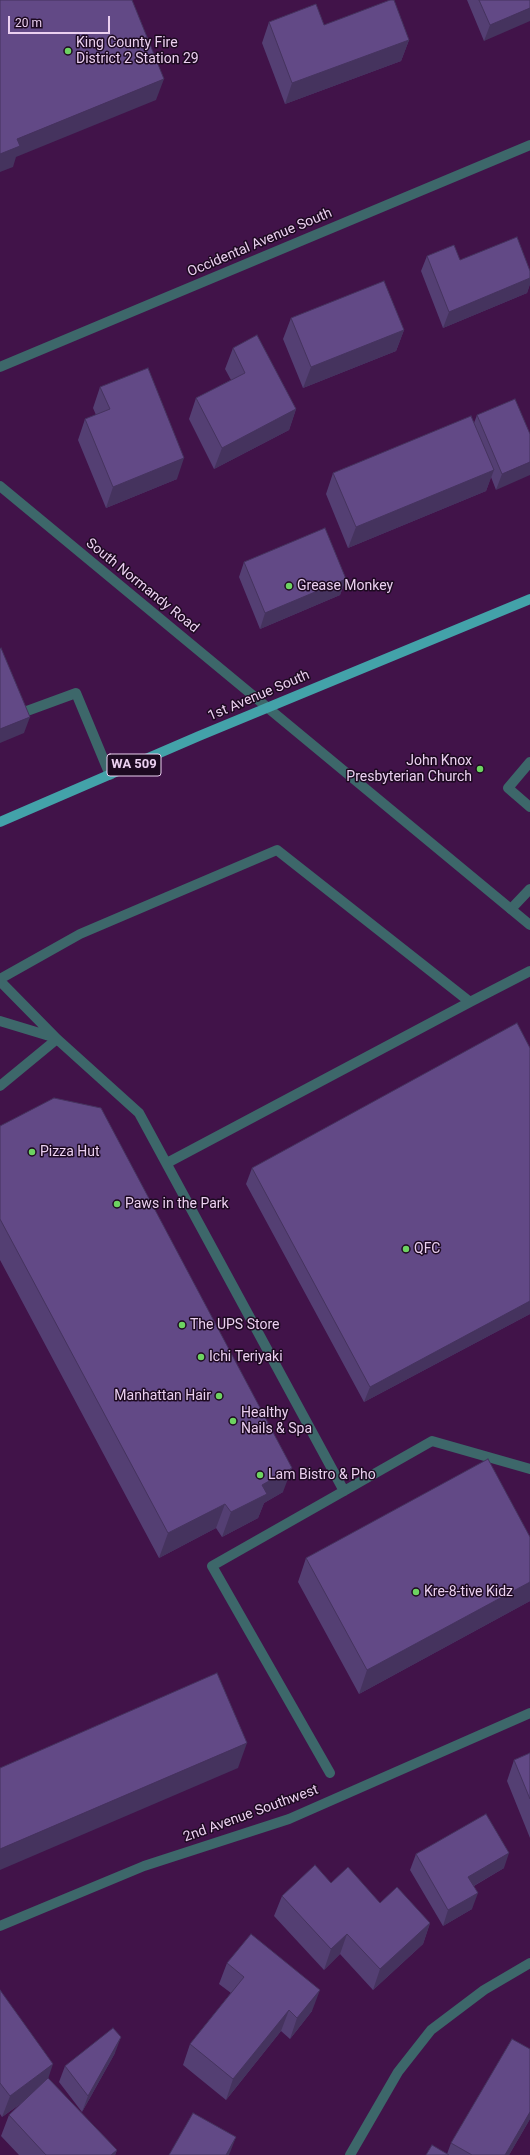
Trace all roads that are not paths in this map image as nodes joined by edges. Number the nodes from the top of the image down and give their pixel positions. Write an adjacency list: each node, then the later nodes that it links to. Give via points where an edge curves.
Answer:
1 (530, 145): 2 (street, Occidental Avenue South)
2 (0, 367)
3 (0, 486): 5 (street, South Normandy Road)
4 (530, 599): 5 (main road, 1st Avenue South / WA 509)
5 (268, 708): 8 (main road, 1st Avenue South / WA 509); 12 (street, South Normandy Road)
6 (16, 715): 8 (street, via 76,693)
7 (530, 762): 9 (street, via 508,788)
8 (110, 775): 10 (main road, 1st Avenue South / WA 509)
9 (530, 807)
10 (0, 822)
11 (530, 889): 12 (street)
12 (511, 909): 13 (street, South Normandy Road)
13 (530, 924)
14 (530, 971): 16 (street)
15 (0, 980): 16 (street, via 80,934 277,850); 18 (street)
16 (470, 1002): 20 (street)
17 (0, 1021): 18 (street)
18 (58, 1039): 19 (street); 20 (street, via 139,1113)
19 (0, 1086)
20 (167, 1163): 22 (street)
21 (530, 1469): 22 (street, via 432,1441)
22 (344, 1491): 24 (street, via 212,1566)
23 (530, 1713): 25 (street, 2nd Avenue Southwest, via 289,1818 144,1866)
24 (330, 1773)
25 (0, 1926)
26 (530, 1963): 27 (street, via 484,1990 431,2030 398,2072)
27 (350, 2155)

